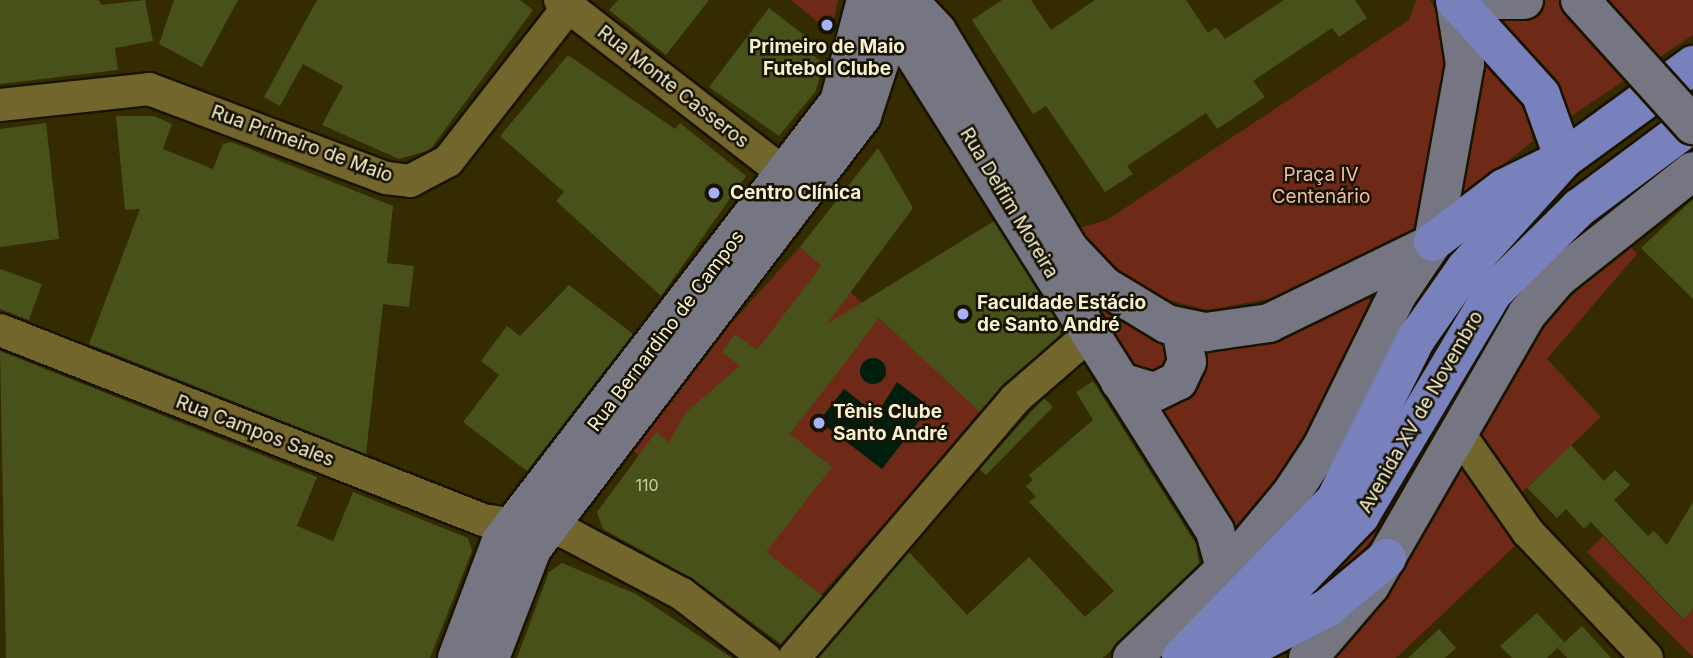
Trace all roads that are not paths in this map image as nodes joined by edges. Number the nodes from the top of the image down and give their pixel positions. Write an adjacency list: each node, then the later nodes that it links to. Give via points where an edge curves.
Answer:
1 (1455, 0): 14 (highway, via 1542,95); 17 (main road, via 1465,64)
2 (1479, 0): 3 (main road)
3 (1524, 0)
4 (1580, 0): 13 (main road, bridge)
5 (1612, 0): 10 (main road)
6 (564, 3): 12 (street, Rua Primeiro de Maio, via 448,160 410,180 386,178 149,89); 16 (street, Rua Monte Casseros)
7 (898, 3): 9 (main road, Rua Delfim Moreira); 11 (main road, Rua Bernardino de Campos); 16 (main road, Rua Bernardino de Campos, via 842,97); 18 (main road, Rua Delfim Moreira, via 1069,249 1116,295)
8 (1693, 65): 14 (highway, Avenida XV de Novembro)
9 (940, 89): 11 (main road, via 908,84); 20 (main road, Rua Delfim Moreira)
10 (1693, 91)
11 (873, 97): 23 (main road, Rua Bernardino de Campos)
12 (0, 105)
13 (1693, 124): 26 (highway, Avenida XV de Novembro, via 1579,208 1493,293 1360,516)
14 (1564, 159): 17 (highway, via 1504,188); 26 (highway, Avenida XV de Novembro, via 1432,312 1324,516)
15 (1693, 171): 22 (main road, via 1543,294)
16 (785, 174): 23 (main road, Rua Bernardino de Campos)
17 (1433, 242): 18 (main road, via 1292,315 1224,331); 25 (main road, via 1397,295 1305,474)
18 (1181, 329): 21 (main road, via 1187,362 1178,381 1155,392)
19 (0, 330): 23 (street, Rua Campos Sales)
20 (1090, 334): 21 (main road, Rua Delfim Moreira); 30 (street, via 997,419)
21 (1120, 382): 25 (main road, Rua Delfim Moreira, via 1215,531)
22 (1460, 435): 24 (main road); 33 (street, via 1528,532)
23 (529, 528): 27 (main road, Rua Bernardino de Campos); 28 (main road, Rua Bernardino de Campos, via 527,559); 29 (street, Rua Campos Sales, via 565,532 660,580)
24 (1387, 558): 26 (highway, via 1327,608); 32 (main road, via 1360,601)
25 (1225, 569): 31 (main road)
26 (1209, 652)
27 (457, 658)
28 (490, 658)
29 (765, 658)
30 (794, 658)
31 (1132, 658)
32 (1308, 658)
33 (1647, 658)

